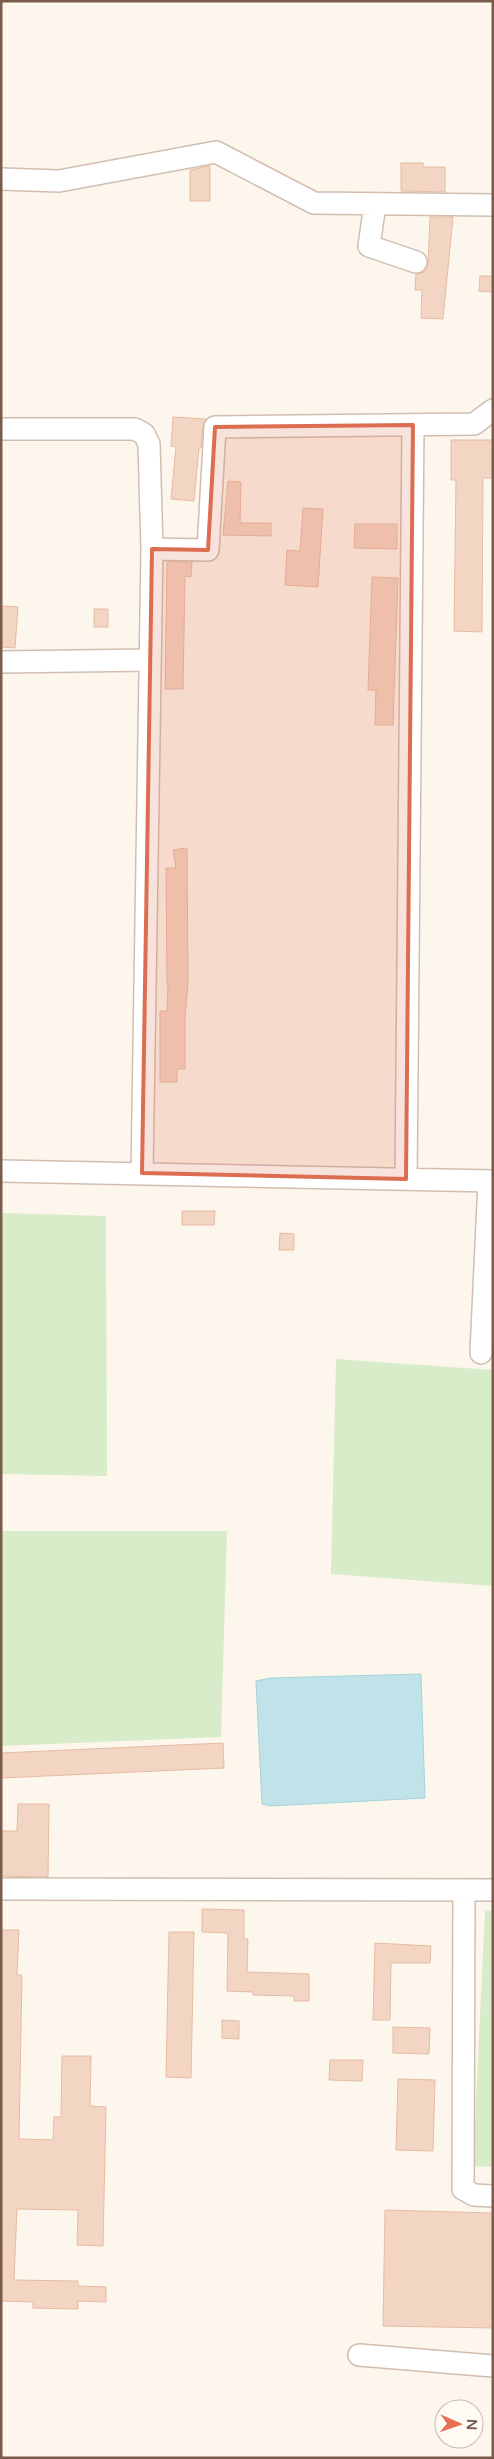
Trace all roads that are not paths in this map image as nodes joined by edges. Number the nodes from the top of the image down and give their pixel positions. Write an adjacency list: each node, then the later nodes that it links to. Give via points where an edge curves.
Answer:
1 (1, 179): 2 (street, via 60,181 216,152 314,203)
2 (375, 204): 3 (street); 4 (street, via 369,246)
3 (493, 205)
4 (416, 262)
5 (493, 410): 6 (street, via 474,424)
6 (414, 425): 8 (street, via 215,427 208,550); 13 (street)
7 (1, 429): 8 (street, via 135,429 144,434 149,444)
8 (152, 549): 9 (street)
9 (150, 660): 10 (street); 12 (street)
10 (1, 662)
11 (1, 1171): 12 (street)
12 (142, 1173): 13 (street)
13 (406, 1179): 14 (street)
14 (491, 1181): 15 (street)
15 (481, 1353)
16 (1, 1889): 17 (street)
17 (464, 1890): 18 (street); 19 (street, via 463,2189 474,2195)
18 (493, 1890)
19 (493, 2196)
20 (359, 2355): 21 (street)
21 (493, 2366)

